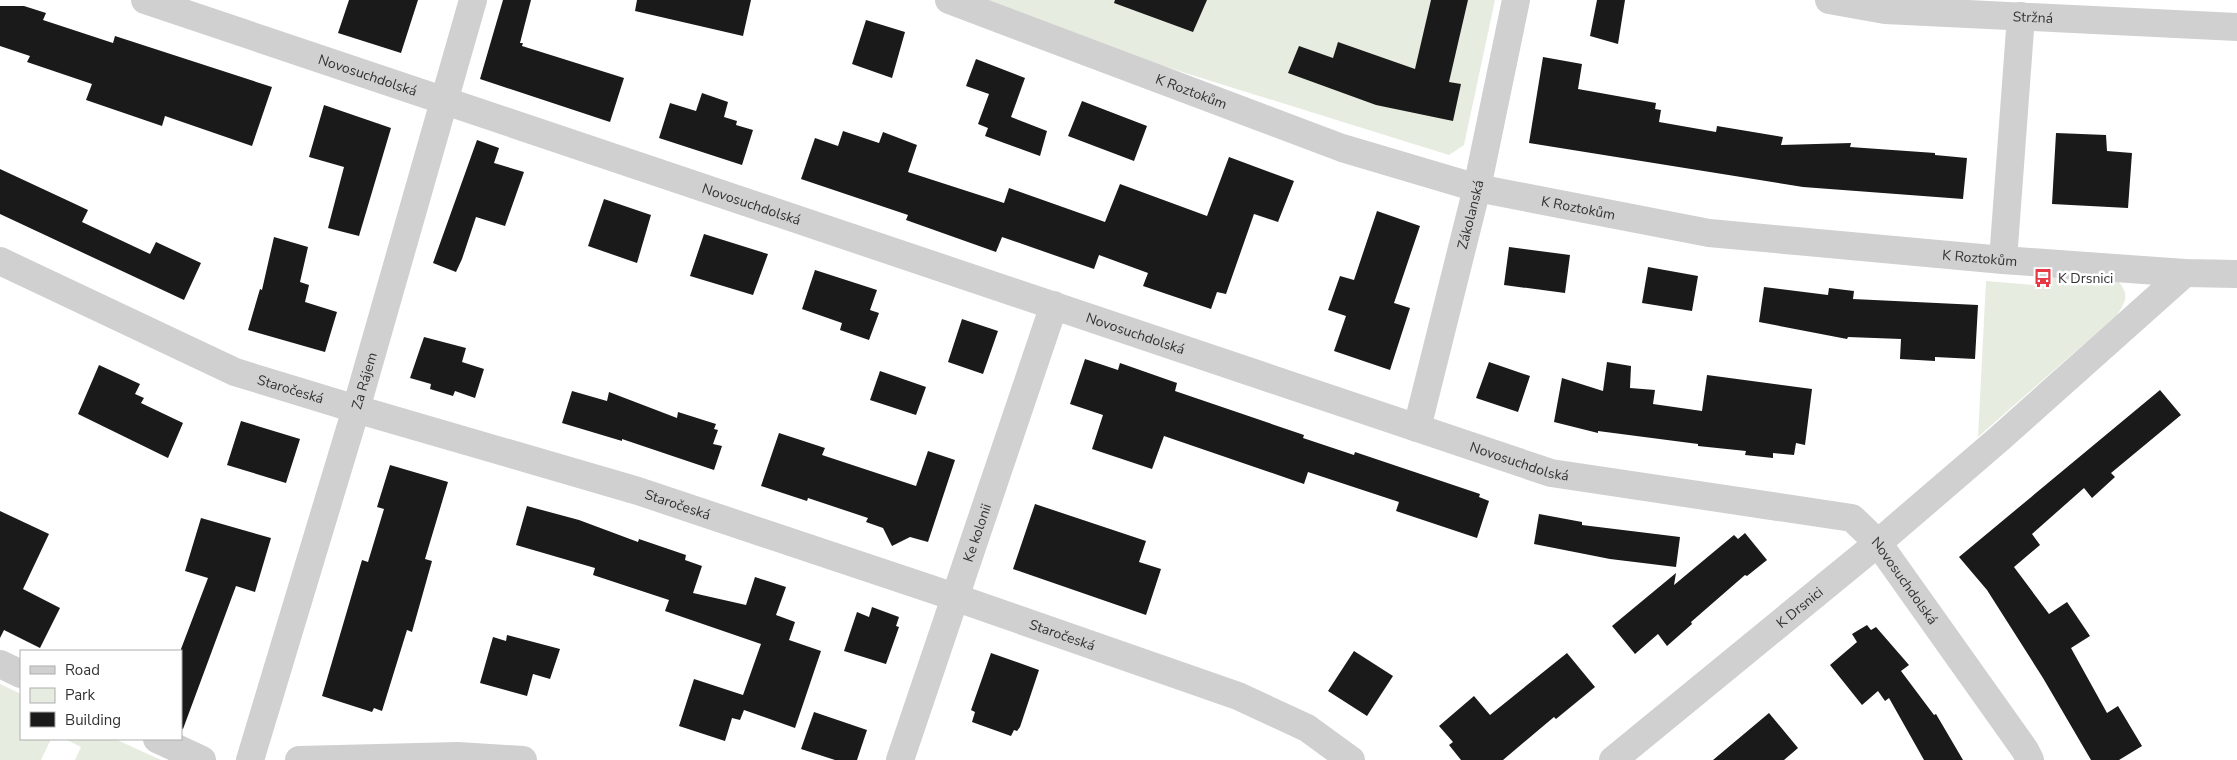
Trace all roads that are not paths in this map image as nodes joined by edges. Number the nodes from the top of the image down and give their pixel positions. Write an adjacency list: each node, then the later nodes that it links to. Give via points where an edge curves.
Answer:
1 (145, 0): 8 (street, Novosuchdolská)
2 (473, 0): 8 (street, Za Rájem)
3 (949, 0): 9 (street, K Roztokům, via 1342,148)
4 (1516, 0): 9 (street, Zákolanská)
5 (1829, 0): 6 (street, Stržná, via 1885,10)
6 (2021, 16): 7 (street, Stržná); 10 (street)
7 (2237, 27)
8 (443, 100): 14 (street, Novosuchdolská); 15 (street, Za Rájem)
9 (1477, 188): 10 (street, K Roztokům, via 1709,233); 16 (street, Zákolanská)
10 (2003, 260): 12 (street, K Roztokům)
11 (0, 261): 15 (street, Staročeská, via 234,372)
12 (2186, 273): 13 (street, K Roztokům); 17 (street, K Drsnici)
13 (2237, 274)
14 (1054, 305): 16 (street, Novosuchdolská); 18 (street, Ke kolonii)
15 (356, 410): 18 (street, Staročeská, via 638,491); 23 (street, Za Rájem)
16 (1417, 428): 17 (street, Novosuchdolská, via 1551,473 1852,518)
17 (1878, 543): 28 (street, K Drsnici); 29 (street, Novosuchdolská)
18 (955, 598): 26 (street, Ke kolonii); 27 (street, Staročeská, via 1238,696 1307,728)
19 (0, 664): 20 (street)
20 (20, 674)
21 (159, 740): 22 (street)
22 (202, 760)
23 (250, 760)
24 (298, 760): 25 (street, via 458,756)
25 (523, 760)
26 (900, 760)
27 (1351, 760)
28 (1613, 760)
29 (2030, 760)

